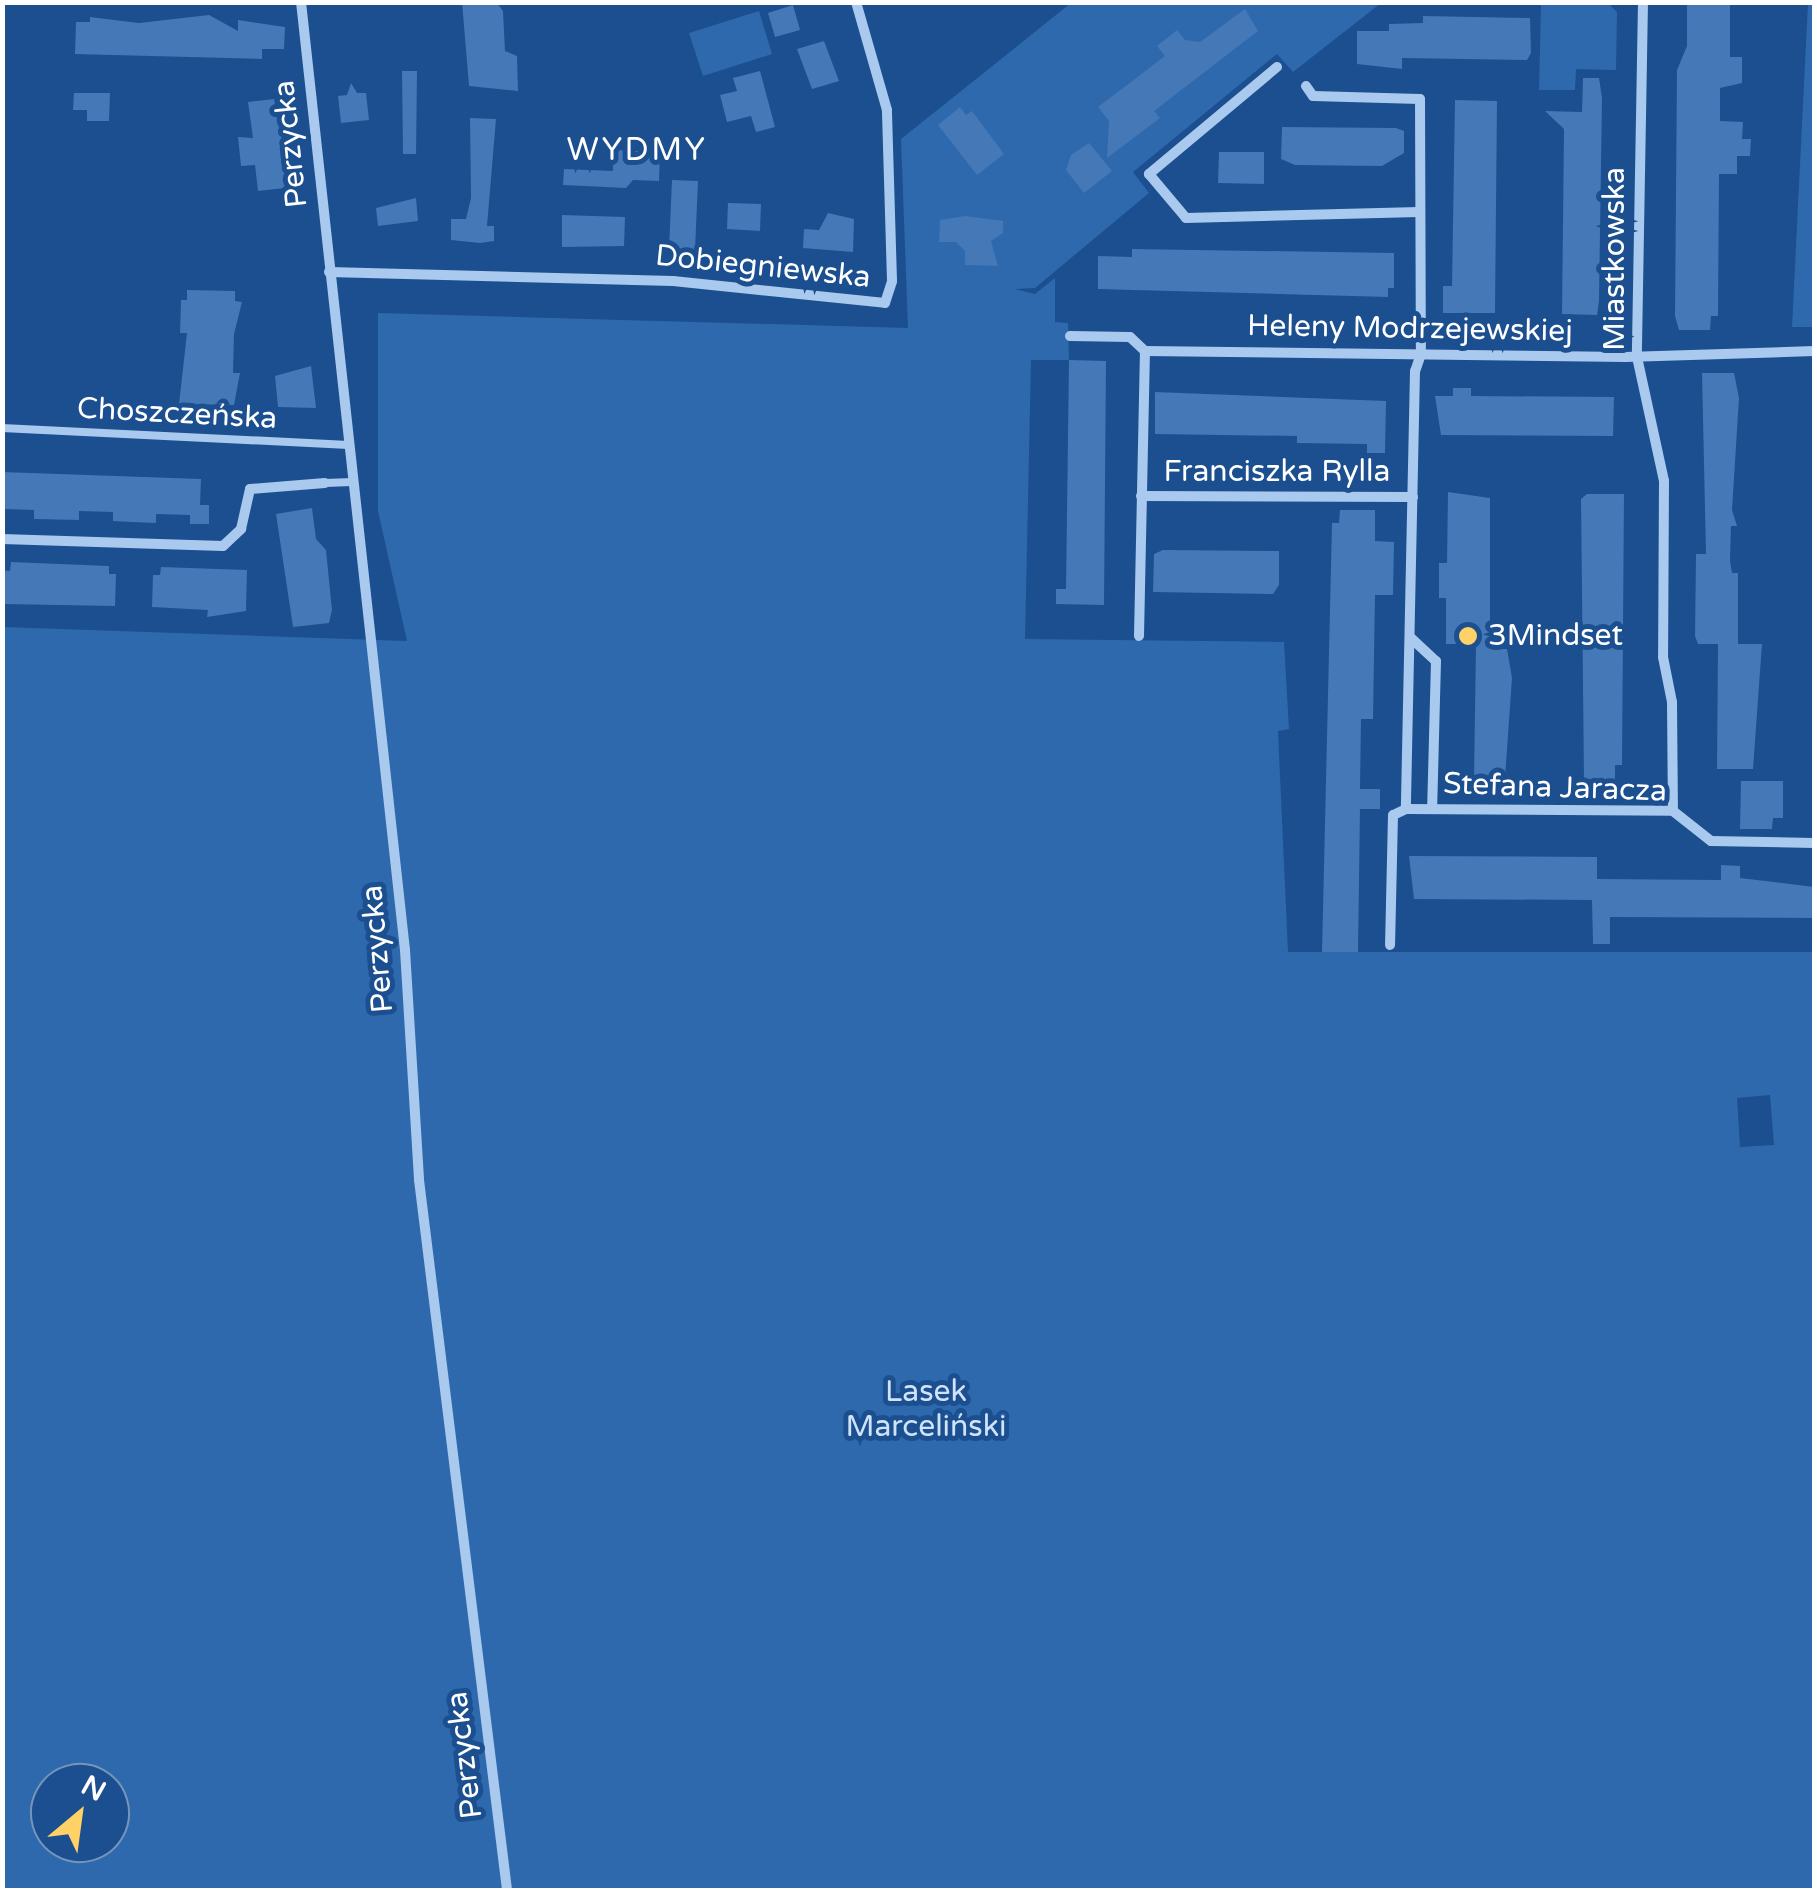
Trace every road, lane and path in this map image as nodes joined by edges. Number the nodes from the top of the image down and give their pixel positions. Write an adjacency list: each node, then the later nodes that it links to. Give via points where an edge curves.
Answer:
1 (301, 2): 7 (street, Perzycka)
2 (856, 2): 7 (street, Dobiegniewska, via 887,110 892,281 885,304 672,281)
3 (1643, 2): 12 (street, Miastkowska)
4 (1277, 66): 6 (street, via 1149,174 1186,218)
5 (1306, 86): 6 (street, via 1313,96 1420,99)
6 (1419, 212): 11 (street)
7 (330, 272): 14 (street, Perzycka)
8 (1070, 336): 9 (street, Heleny Modrzejewskiej, via 1130,337)
9 (1145, 351): 11 (street, Heleny Modrzejewskiej); 17 (street)
10 (1814, 351): 12 (street, Heleny Modrzejewskiej)
11 (1421, 354): 12 (street, Heleny Modrzejewskiej); 18 (street, via 1415,371)
12 (1637, 357): 24 (street, Miastkowska, via 1664,480 1663,657 1672,702)
13 (2, 428): 14 (lane, Choszczeńska)
14 (350, 445): 15 (street, Perzycka)
15 (353, 482): 16 (lane); 27 (street, Perzycka, via 405,950 419,1180)
16 (324, 483): 19 (street, via 250,489 241,529 223,546)
17 (1142, 496): 18 (street, Franciszka Rylla); 20 (street)
18 (1413, 497): 21 (street)
19 (2, 539)
20 (1138, 636)
21 (1411, 638): 22 (street); 23 (street, via 1436,660)
22 (1406, 809): 23 (street, Stefana Jaracza); 26 (street, via 1393,815)
23 (1432, 809): 24 (street, Stefana Jaracza)
24 (1673, 811): 25 (street, Stefana Jaracza, via 1711,841)
25 (1814, 842)
26 (1390, 946)
27 (506, 1890)

